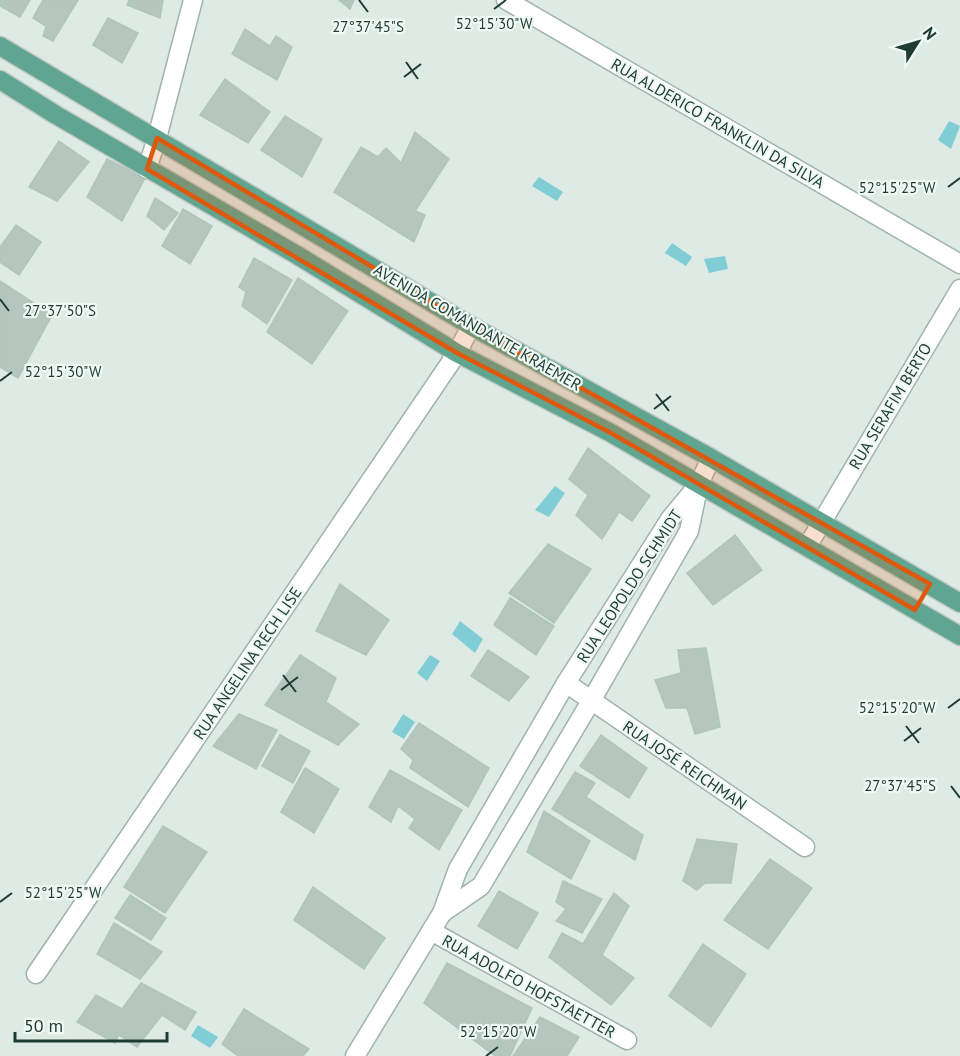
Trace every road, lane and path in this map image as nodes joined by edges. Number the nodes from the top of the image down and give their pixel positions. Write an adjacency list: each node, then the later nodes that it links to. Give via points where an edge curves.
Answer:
1 (193, 0): 5 (street)
2 (506, 0): 9 (street, RUA ALDERICO FRANKLIN DA SILVA)
3 (3, 54): 5 (main road, AVENIDA COMANDANTE KRAEMER)
4 (0, 80): 6 (main road, AVENIDA COMANDANTE KRAEMER)
5 (157, 138): 6 (street); 7 (main road, AVENIDA COMANDANTE KRAEMER)
6 (147, 169): 8 (main road, AVENIDA COMANDANTE KRAEMER)
7 (310, 230): 8 (main road); 11 (main road, AVENIDA COMANDANTE KRAEMER)
8 (297, 255): 12 (main road, AVENIDA COMANDANTE KRAEMER)
9 (960, 264)
10 (960, 290): 17 (street, RUA SERAFIM BERTO)
11 (471, 326): 12 (street, RUA ANGELINA RECH LISE); 13 (main road, AVENIDA COMANDANTE KRAEMER)
12 (457, 353): 14 (main road, AVENIDA COMANDANTE KRAEMER); 28 (street, RUA ANGELINA RECH LISE)
13 (623, 410): 14 (main road); 15 (main road, AVENIDA COMANDANTE KRAEMER)
14 (611, 433): 16 (main road, AVENIDA COMANDANTE KRAEMER)
15 (711, 458): 16 (street); 17 (main road, AVENIDA COMANDANTE KRAEMER)
16 (699, 484): 18 (main road, AVENIDA COMANDANTE KRAEMER); 23 (street, RUA LEOPOLDO SCHMIDT, via 670,519); 24 (street, RUA LEOPOLDO SCHMIDT, via 689,531)
17 (821, 522): 18 (street, RUA SERAFIM BERTO); 19 (main road, AVENIDA COMANDANTE KRAEMER)
18 (807, 547): 21 (main road, AVENIDA COMANDANTE KRAEMER)
19 (930, 584): 20 (main road, AVENIDA COMANDANTE KRAEMER); 21 (main road)
20 (960, 603)
21 (915, 610): 22 (main road, AVENIDA COMANDANTE KRAEMER)
22 (960, 636)
23 (566, 683): 24 (street, RUA JOSÉ REICHMAN); 26 (street, RUA LEOPOLDO SCHMIDT, via 458,869)
24 (591, 700): 25 (street, RUA JOSÉ REICHMAN); 26 (street, RUA LEOPOLDO SCHMIDT, via 481,886)
25 (805, 848)
26 (442, 913): 27 (street, RUA LEOPOLDO SCHMIDT)
27 (431, 931): 29 (street, RUA ADOLFO HOFSTAETTER); 30 (street, RUA LEOPOLDO SCHMIDT)
28 (36, 974)
29 (627, 1040)
30 (356, 1056)

